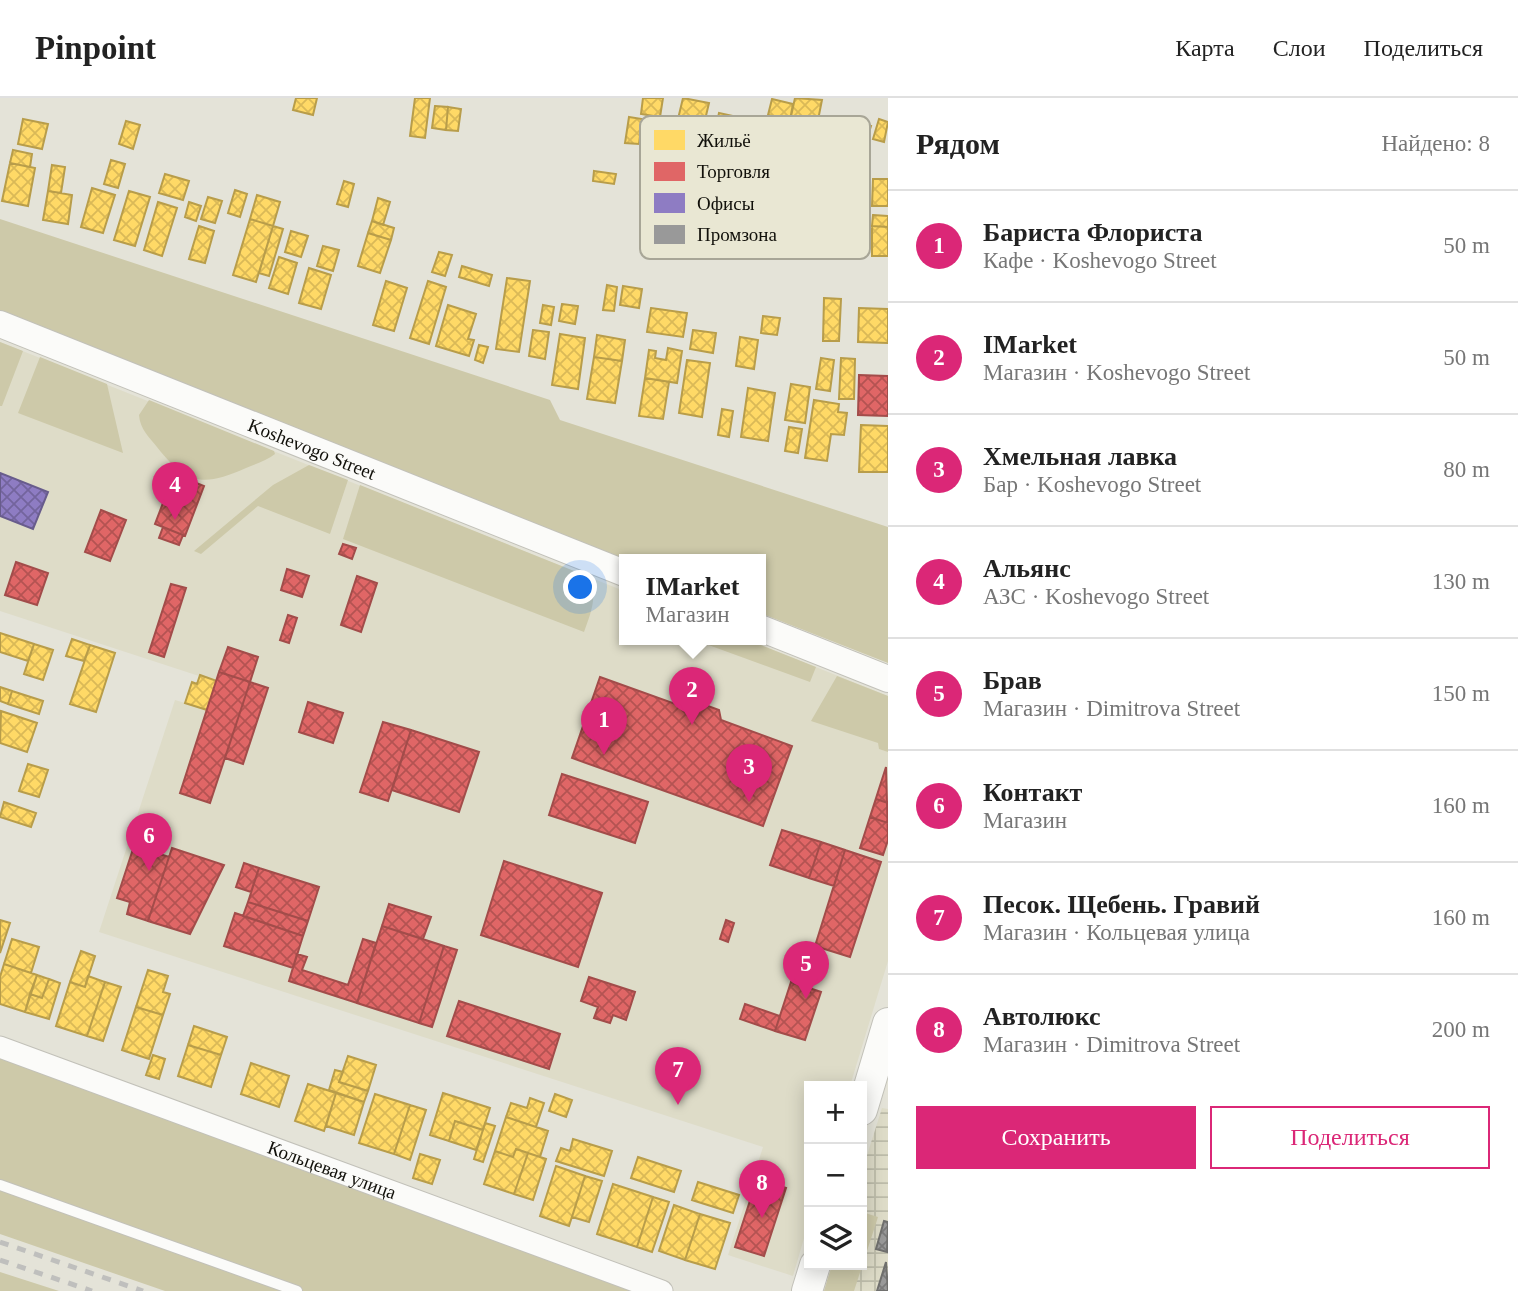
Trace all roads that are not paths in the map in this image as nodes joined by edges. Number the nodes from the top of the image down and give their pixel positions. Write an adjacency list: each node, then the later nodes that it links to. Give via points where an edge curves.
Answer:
1 (0, 324): 2 (street, Koshevogo Street)
2 (619, 571)
3 (766, 630): 4 (street)
4 (888, 679)
5 (888, 1023): 7 (main road)
6 (0, 1047): 11 (street, Кольцевая улица)
7 (867, 1093)
8 (0, 1185): 10 (lane)
9 (813, 1270): 12 (main road)
10 (297, 1291)
11 (663, 1291)
12 (807, 1291)

